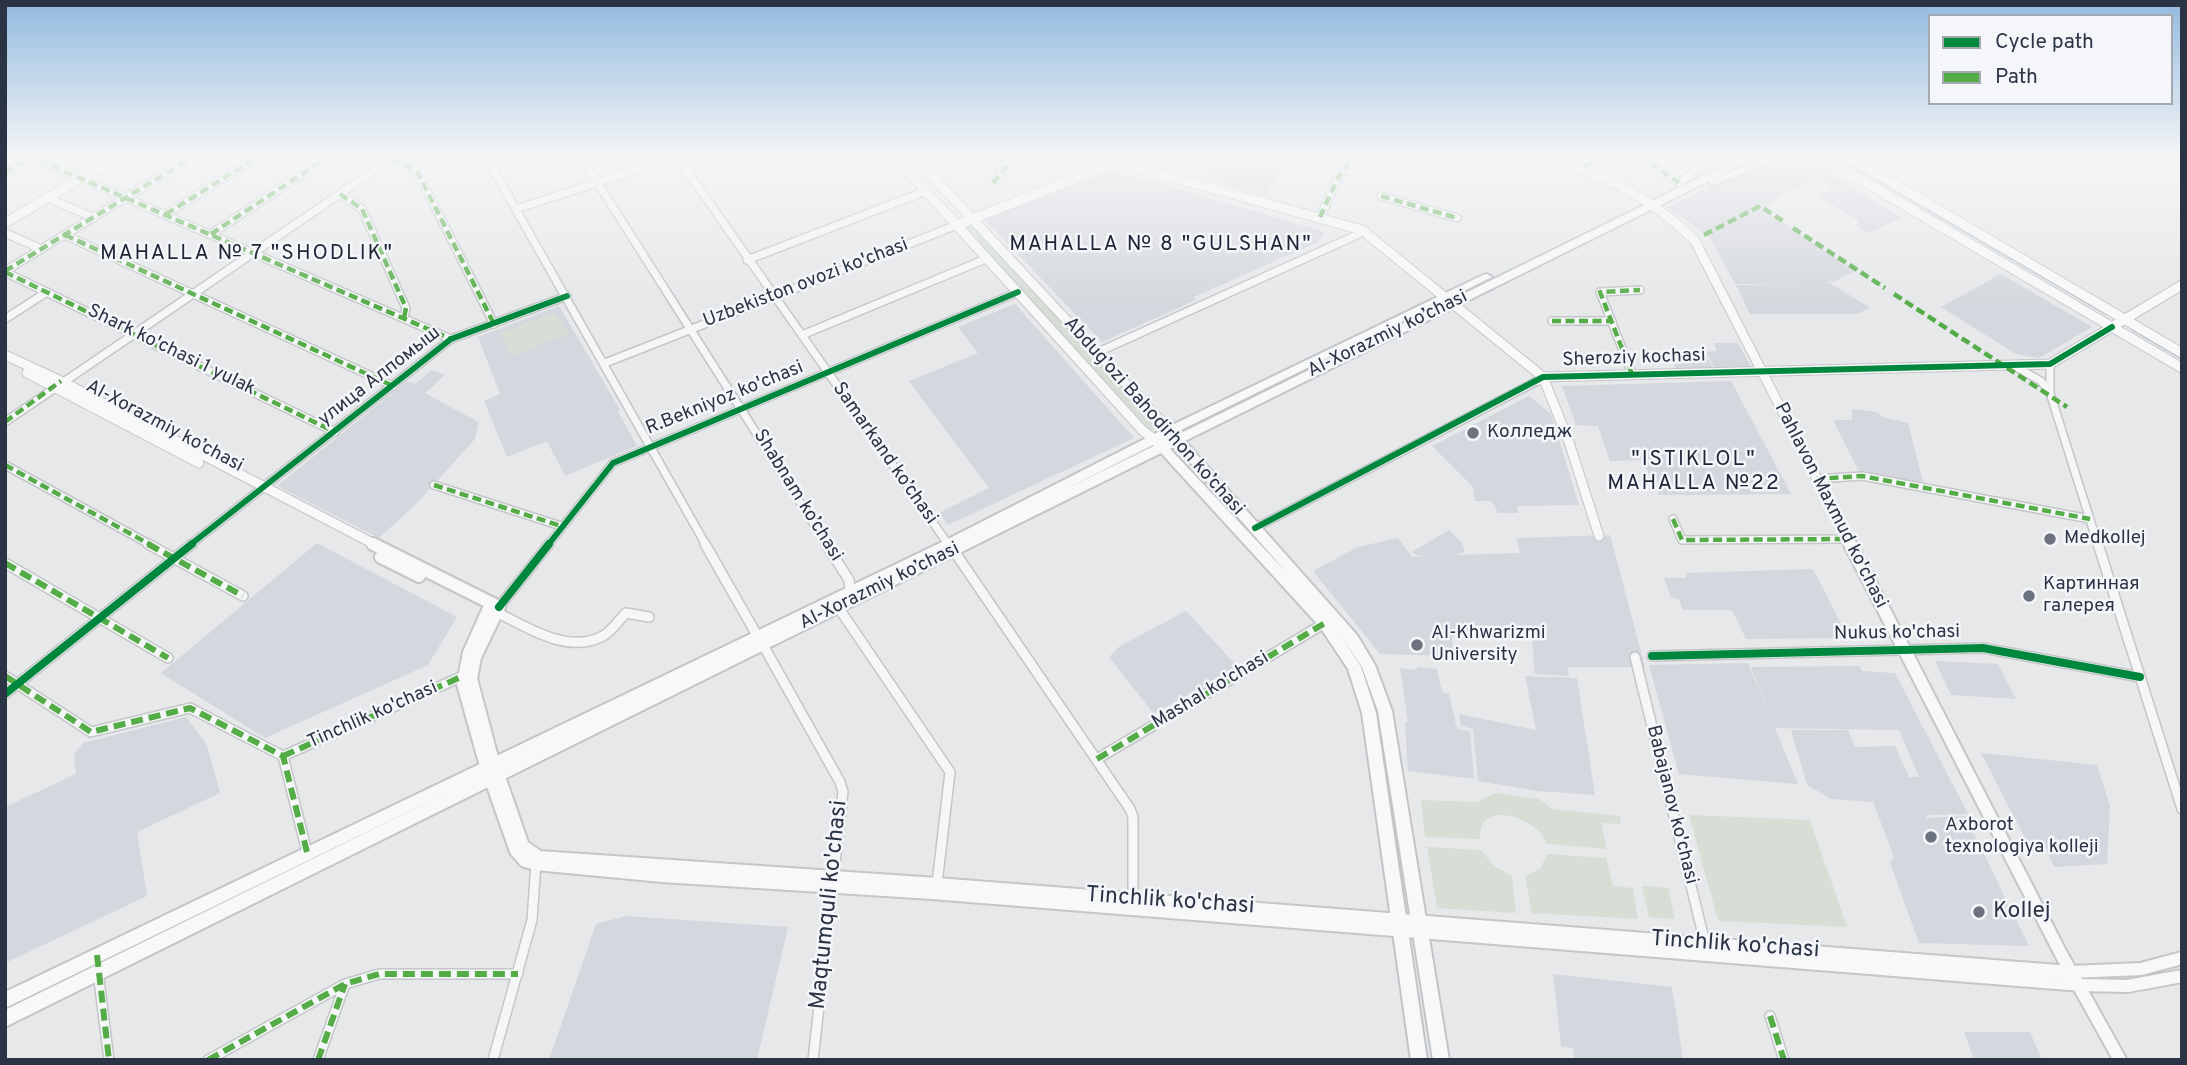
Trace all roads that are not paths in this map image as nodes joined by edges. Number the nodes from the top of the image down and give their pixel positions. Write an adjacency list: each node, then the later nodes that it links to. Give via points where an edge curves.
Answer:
1 (36, 205): 31 (main road)
2 (63, 205): 28 (street)
3 (115, 205): 28 (street)
4 (145, 205): 26 (street)
5 (181, 205): 26 (street)
6 (256, 205): 35 (street)
7 (324, 205): 38 (street)
8 (356, 205): 50 (street, via 362,209 406,309)
9 (434, 205): 55 (street)
10 (513, 205): 25 (street, Maqtumquli ko'chasi)
11 (530, 205): 25 (street)
12 (612, 205): 57 (street, Shabnam ko’chasi)
13 (709, 205): 40 (street, Samarkand ko’chasi)
14 (890, 205): 40 (street)
15 (938, 205): 32 (main road, Abdug’ozi Bahodirhon ko’chasi)
16 (957, 205): 30 (main road, Abdug’ozi Bahodirhon ko’chasi)
17 (1008, 205): 30 (main road, Uzbekiston ovozi ko'chasi)
18 (1277, 205): 27 (main road)
19 (1326, 205): 27 (street)
20 (1411, 205): 29 (street)
21 (1636, 205): 49 (main road, Al-Xorazmiy ko’chasi)
22 (1645, 205): 69 (main road, Pahlavon Maxmud ko'chasi, via 1695,241)
23 (1903, 205): 56 (main road)
24 (1929, 205): 52 (main road)
25 (516, 209): 47 (street, Maqtumquli ko'chasi)
26 (166, 214): 35 (street)
27 (1320, 217): 33 (main road)
28 (94, 218): 36 (street)
29 (1458, 218)
30 (971, 220): 32 (main road, Uzbekiston ovozi ko'chasi); 61 (main road, Abdug’ozi Bahodirhon ko’chasi)
31 (5, 223)
32 (957, 225): 39 (main road, Abdug’ozi Bahodirhon ko’chasi); 48 (street, Uzbekiston ovozi ko'chasi)
33 (1362, 230): 49 (main road); 61 (street)
34 (5, 233): 37 (street)
35 (211, 234): 38 (street)
36 (65, 235): 37 (street); 46 (street)
37 (41, 249): 41 (street)
38 (254, 253): 46 (street); 50 (street)
39 (988, 258): 45 (main road, Abdug’ozi Bahodirhon ko’chasi); 59 (street)
40 (747, 260): 48 (street, Samarkand ko’chasi)
41 (5, 272): 44 (street, Shark ko'chasi 1 yulak)
42 (2182, 285): 52 (main road)
43 (1640, 290): 54 (street, via 1600,292)
44 (47, 292): 51 (street); 58 (street, Shark ko'chasi 1 yulak)
45 (1018, 292): 70 (street, R.Bekniyoz ko'chasi); 80 (main road, Abdug’ozi Bahodirhon ko’chasi)
46 (194, 293): 58 (street); 74 (street)
47 (567, 296): 55 (street, улица Алпомыш); 65 (street, Maqtumquli ko'chasi)
48 (774, 296): 57 (street, Uzbekiston ovozi ko'chasi); 59 (street, Samarkand ko’chasi)
49 (1450, 299): 72 (main road); 79 (main road, Al-Xorazmiy ko’chasi)
50 (404, 318): 60 (street)
51 (5, 319)
52 (2125, 319): 56 (main road); 62 (main road)
53 (1552, 321): 54 (street)
54 (1612, 321): 71 (street)
55 (494, 324): 60 (street, улица Алпомыш)
56 (2112, 327): 66 (main road); 68 (main road)
57 (691, 329): 65 (street, Uzbekiston ovozi ko'chasi); 76 (street, Shabnam ko’chasi)
58 (135, 333): 73 (street); 78 (street, Shark ko'chasi 1 yulak)
59 (802, 335): 70 (street, Samarkand ko’chasi)
60 (451, 339): 74 (street, улица Алпомыш)
61 (1096, 353): 79 (main road, Abdug’ozi Bahodirhon ko’chasi)
62 (2182, 353)
63 (5, 355): 73 (main road, Al-Xorazmiy ko’chasi)
64 (5, 363): 73 (main road, Al-Xorazmiy ko’chasi)
65 (605, 363): 81 (street, Maqtumquli ko'chasi)
66 (2050, 364): 67 (main road, Sheroziy kochasi); 75 (street)
67 (2014, 366): 69 (main road, Sheroziy kochasi); 75 (street, via 2041,381)
68 (2182, 368)
69 (1761, 371): 71 (main road, Sheroziy kochasi); 83 (main road, Pahlavon Maxmud ko'chasi)
70 (829, 374): 76 (street, R.Bekniyoz ko'chasi); 92 (street, Samarkand ko’chasi)
71 (1632, 374): 72 (main road, Sheroziy kochasi)
72 (1541, 379): 89 (street, Sheroziy kochasi); 90 (main road, via 1569,442)
73 (59, 384): 77 (street); 85 (main road, Al-Xorazmiy ko’chasi)
74 (393, 386): 78 (street, улица Алпомыш)
75 (2050, 393): 87 (street)
76 (743, 409): 81 (street, R.Bekniyoz ko'chasi); 95 (street, Shabnam ko’chasi, via 849,580)
77 (5, 422)
78 (335, 432): 85 (street, улица Алпомыш)
79 (1173, 435): 80 (main road, Al-Xorazmiy ko’chasi); 89 (main road, Abdug’ozi Bahodirhon ko’chasi)
80 (1158, 443): 92 (main road, Al-Xorazmiy ko’chasi); 96 (main road, Abdug’ozi Bahodirhon ko’chasi)
81 (652, 446): 88 (street, R.Bekniyoz ko'chasi, via 613,463); 103 (street, Maqtumquli ko'chasi)
82 (5, 465): 93 (street)
83 (1816, 478): 87 (street, via 1862,476); 91 (main road, Pahlavon Maxmud ko'chasi)
84 (434, 485): 88 (street)
85 (259, 490): 93 (street, улица Алпомыш); 99 (main road, Al-Xorazmiy ko’chasi, via 405,570)
86 (1672, 519): 91 (street, via 1682,540)
87 (2090, 519): 110 (street)
88 (561, 526): 99 (street, R.Bekniyoz ko'chasi)
89 (1255, 528): 96 (main road, Abdug’ozi Bahodirhon ko’chasi)
90 (1598, 536)
91 (1847, 539): 104 (main road, Pahlavon Maxmud ko'chasi)
92 (951, 547): 95 (main road, Al-Xorazmiy ko’chasi); 98 (main road, Al-Xorazmiy ko’chasi); 114 (street, Samarkand ko’chasi)
93 (175, 558): 97 (street); 100 (street, улица Алпомыш)
94 (5, 562): 100 (street)
95 (850, 590): 103 (main road, Al-Xorazmiy ko’chasi)
96 (1303, 590): 102 (main road, Abdug’ozi Bahodirhon ko’chasi); 123 (main road, Abdug’ozi Bahodirhon ko’chasi, via 1352,639 1368,665 1385,712)
97 (243, 596)
98 (838, 607): 103 (main road, Al-Xorazmiy ko’chasi); 120 (street, via 950,772)
99 (494, 608): 101 (street, Al-Xorazmiy ko’chasi, via 567,643 604,636 626,613); 109 (main road, Tinchlik ko'chasi, via 469,653); 115 (main road, Tinchlik ko'chasi, via 471,673)
100 (100, 617): 107 (street); 111 (street, улица Алпомыш)
101 (649, 617)
102 (1325, 623): 114 (street, Mashal ko'chasi); 122 (main road, Abdug’ozi Bahodirhon ko’chasi, via 1354,667 1369,713)
103 (760, 641): 115 (main road, Al-Xorazmiy ko’chasi); 119 (street, Maqtumquli ko'chasi, via 842,786)
104 (1904, 649): 105 (street, Nukus ko'chasi); 110 (street, Nukus ko'chasi, via 1983,648); 130 (main road, Pahlavon Maxmud ko'chasi)
105 (1652, 656)
106 (1635, 657): 124 (street, Babajanov ko'chasi)
107 (168, 658)
108 (5, 676): 111 (street)
109 (463, 676): 113 (street, Tinchlik ko'chasi); 115 (main road, Tinchlik ko'chasi)
110 (2140, 677): 116 (street)
111 (18, 684): 112 (street, улица Алпомыш); 113 (street, Tinchlik ko'chasi, via 91,732 190,708)
112 (5, 694)
113 (283, 755): 117 (street, Tinchlik ko'chasi)
114 (1097, 759): 121 (street, Samarkand ko’chasi, via 1133,817)
115 (492, 771): 117 (main road, Al-Xorazmiy ko’chasi); 118 (main road, Tinchlik ko'chasi, via 523,846); 127 (main road, Al-Xorazmiy ko’chasi)
116 (2182, 809)
117 (307, 852): 125 (main road, Al-Xorazmiy ko’chasi)
118 (537, 860): 119 (main road, Tinchlik ko'chasi); 128 (street, via 532,920)
119 (834, 883): 120 (main road, Tinchlik ko'chasi); 121 (main road, Tinchlik ko'chasi); 139 (street, Maqtumquli ko'chasi)
120 (937, 884): 121 (main road, Tinchlik ko'chasi)
121 (1133, 905): 122 (main road, Tinchlik ko'chasi)
122 (1401, 925): 123 (main road, Tinchlik ko'chasi); 140 (main road, Abdug’ozi Bahodirhon ko’chasi)
123 (1421, 927): 124 (main road, Tinchlik ko'chasi); 141 (main road, Abdug’ozi Bahodirhon ko’chasi)
124 (1706, 949): 130 (main road, Tinchlik ko'chasi)
125 (97, 955): 127 (street); 132 (main road, Al-Xorazmiy ko’chasi)
126 (2182, 958): 130 (main road, via 2155,968)
127 (98, 973): 134 (main road, Al-Xorazmiy ko’chasi); 135 (street)
128 (518, 974): 131 (street, via 379,974); 138 (street)
129 (2182, 976): 130 (main road, via 2127,986)
130 (2074, 981): 143 (main road, Pahlavon Maxmud ko'chasi)
131 (345, 984): 136 (street); 137 (street)
132 (5, 1000)
133 (1770, 1017): 142 (street)
134 (5, 1019)
135 (109, 1060)
136 (208, 1060)
137 (318, 1060)
138 (493, 1060)
139 (813, 1060)
140 (1419, 1060)
141 (1441, 1060)
142 (1784, 1060)
143 (2120, 1060)

